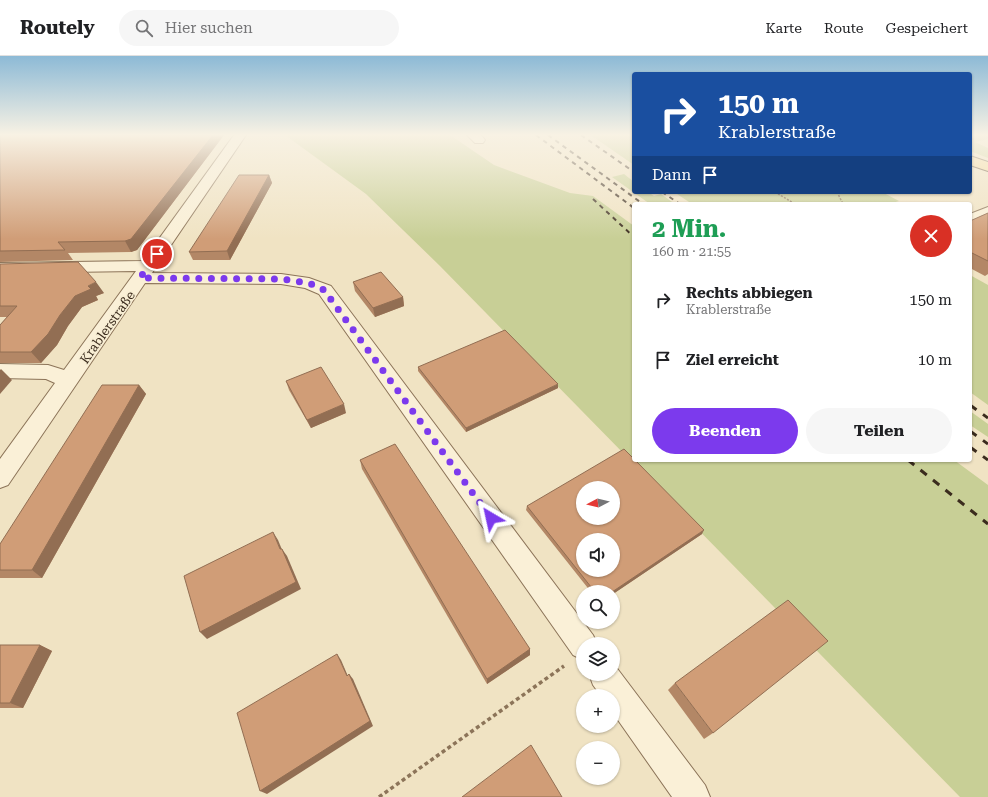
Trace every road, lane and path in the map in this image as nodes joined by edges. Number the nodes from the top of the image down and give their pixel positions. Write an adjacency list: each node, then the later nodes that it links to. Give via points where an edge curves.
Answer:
1 (216, 170): 7 (street, Krablerstraße)
2 (778, 194): 3 (path)
3 (792, 202)
4 (988, 211): 5 (street)
5 (972, 218)
6 (0, 268): 7 (street)
7 (144, 272): 9 (street, Krablerstraße); 11 (street, via 281,279 309,283 324,290)
8 (0, 371): 9 (street, via 48,372)
9 (69, 380): 10 (street, Krablerstraße)
10 (0, 478)
11 (577, 637)
12 (566, 665): 14 (path)
13 (609, 681): 15 (street)
14 (379, 797)
15 (693, 797)

